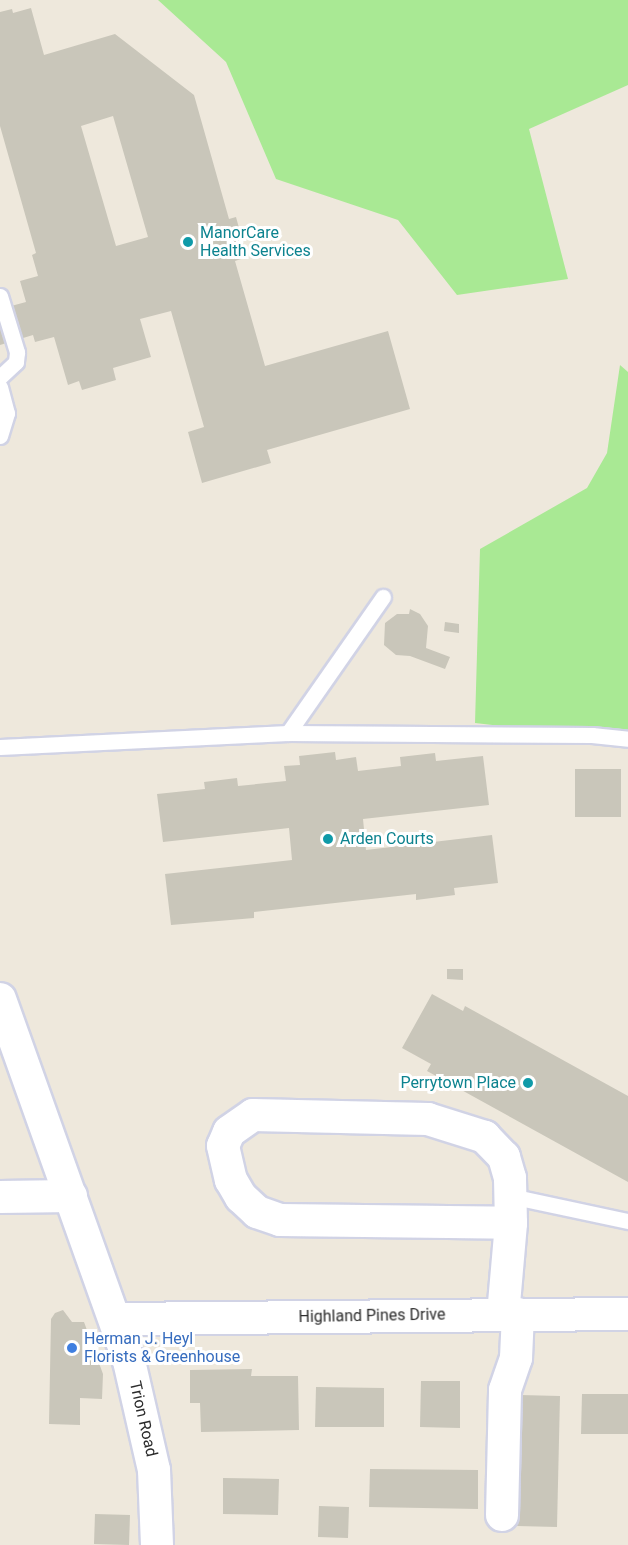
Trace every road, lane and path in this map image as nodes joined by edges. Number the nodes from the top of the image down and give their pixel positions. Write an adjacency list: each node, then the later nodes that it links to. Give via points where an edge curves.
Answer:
1 (0, 296): 2 (lane, via 17,352 16,362)
2 (0, 377)
3 (0, 387): 4 (lane, via 7,413)
4 (0, 436)
5 (383, 597): 6 (lane)
6 (288, 733): 7 (lane, via 592,735); 8 (lane)
7 (628, 739)
8 (0, 747)
9 (0, 999): 10 (street, Trion Road)
10 (71, 1196): 11 (street); 16 (street, Trion Road)
11 (0, 1197)
12 (511, 1209): 12 (street, via 504,1157 485,1137 445,1121 253,1115 228,1132 224,1146 231,1180 241,1197 256,1212 280,1220); 13 (lane); 14 (street)
13 (628, 1221)
14 (510, 1314): 15 (street, Highland Pines Drive); 16 (street, Highland Pines Drive); 17 (street, via 516,1359 505,1390)
15 (628, 1314)
16 (115, 1319): 18 (street, Trion Road, via 150,1444 157,1497)
17 (502, 1515)
18 (157, 1545)

